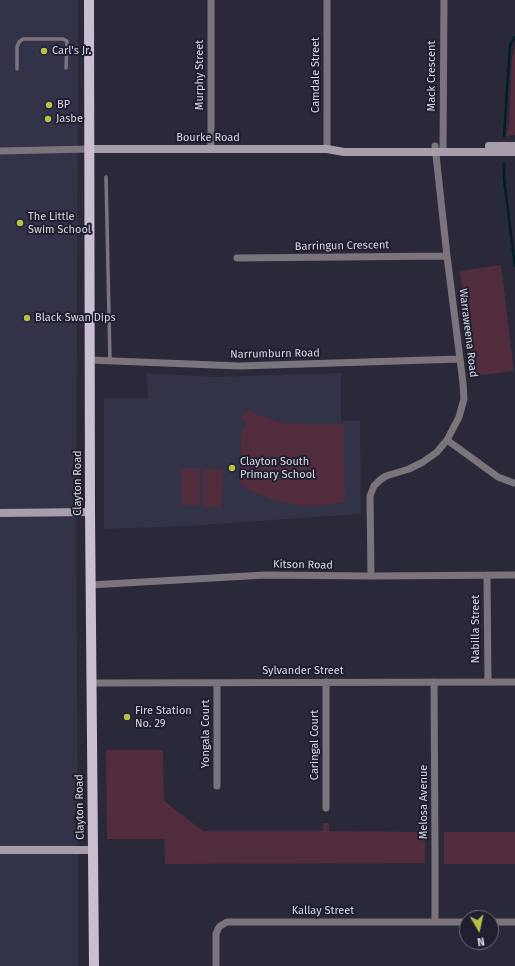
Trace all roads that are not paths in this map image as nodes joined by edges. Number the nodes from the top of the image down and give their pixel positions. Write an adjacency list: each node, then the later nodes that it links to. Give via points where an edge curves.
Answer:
1 (89, 0): 8 (main road, Clayton Road)
2 (211, 0): 9 (street, Murphy Street)
3 (327, 0): 10 (street, Camdale Street)
4 (444, 0): 11 (street, Mack Crescent)
5 (66, 68): 6 (lane, via 67,41 63,38 23,39 17,47)
6 (17, 69)
7 (515, 146): 11 (main road, Bourke Road)
8 (89, 149): 9 (main road, Bourke Road); 12 (street); 18 (main road, Clayton Road)
9 (211, 149): 10 (main road, Bourke Road)
10 (327, 149): 11 (main road, Bourke Road, via 344,146)
11 (439, 149): 13 (main road, Bourke Road); 15 (street, Warraweena Road)
12 (0, 151)
13 (515, 152)
14 (106, 177): 19 (lane)
15 (447, 256): 16 (street, Barringun Crescent); 17 (street, Warraweena Road)
16 (238, 258)
17 (460, 359): 19 (street, Narrumburn Road, via 240,366); 20 (street, Warraweena Road, via 464,398 459,417)
18 (90, 360): 19 (street, Narrumburn Road); 22 (main road, Clayton Road)
19 (110, 361)
20 (447, 440): 21 (street, via 498,477); 25 (street, Warraweena Road, via 437,452 422,462 386,476 374,486 370,496)
21 (514, 483)
22 (90, 512): 23 (main road); 27 (main road, Clayton Road)
23 (0, 513)
24 (515, 575): 26 (street, Kitson Road)
25 (371, 576): 26 (street, Kitson Road); 27 (street, Kitson Road, via 265,575)
26 (487, 576): 30 (street, Nabilla Street)
27 (90, 585): 32 (main road, Clayton Road)
28 (326, 682): 29 (street, Sylvander Street); 33 (street, Sylvander Street); 35 (street, Caringal Court)
29 (434, 682): 30 (street, Sylvander Street); 38 (street, Melosa Avenue)
30 (488, 682): 31 (street, Sylvander Street)
31 (515, 682)
32 (91, 683): 33 (street, Sylvander Street); 37 (main road, Clayton Road)
33 (217, 683): 34 (street, Yongala Court)
34 (217, 786)
35 (326, 808)
36 (0, 850): 37 (main road)
37 (93, 850): 42 (main road, Clayton Road)
38 (435, 922): 39 (street, Kallay Street); 43 (street, Kallay Street, via 227,922 218,928 216,934)
39 (459, 922)
40 (499, 922): 41 (street)
41 (515, 922)
42 (94, 966)
43 (216, 966)

